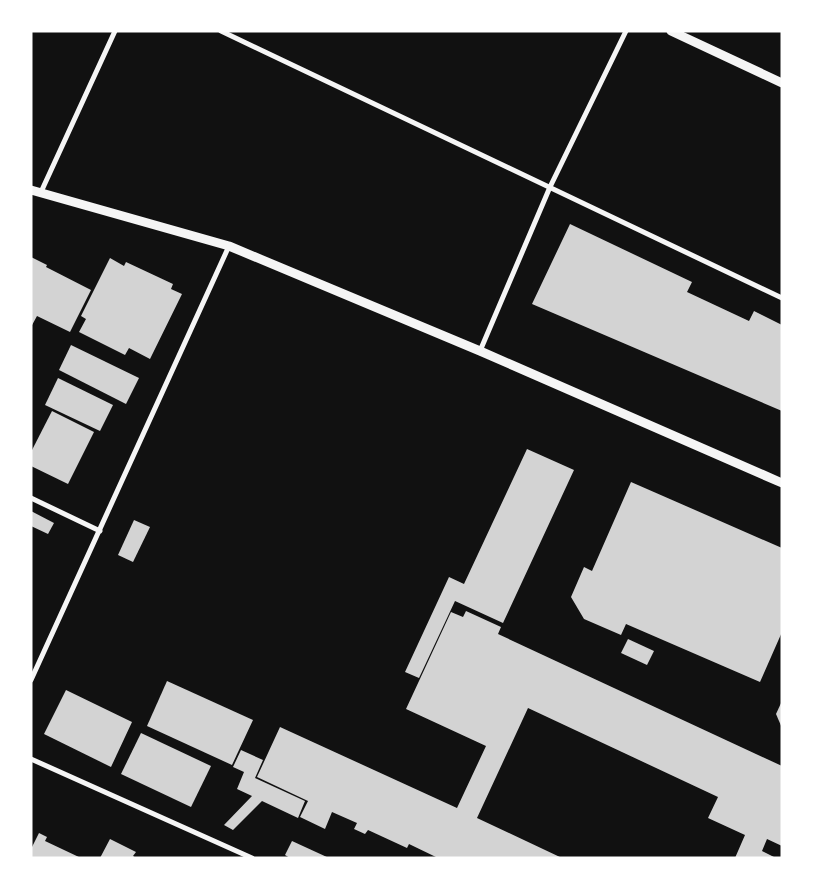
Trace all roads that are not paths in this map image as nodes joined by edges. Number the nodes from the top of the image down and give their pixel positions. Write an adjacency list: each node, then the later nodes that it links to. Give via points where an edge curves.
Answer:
1 (114, 31): 8 (street)
2 (220, 31): 6 (street)
3 (626, 31): 6 (street)
4 (671, 31): 5 (street)
5 (782, 83)
6 (550, 187): 10 (street); 11 (street)
7 (31, 190): 8 (street)
8 (41, 192): 9 (street)
9 (229, 246): 11 (street); 14 (street)
10 (782, 298)
11 (480, 351): 12 (street)
12 (782, 483)
13 (31, 498): 14 (street)
14 (100, 531): 15 (street)
15 (31, 680)
16 (31, 759): 17 (street)
17 (252, 858)

